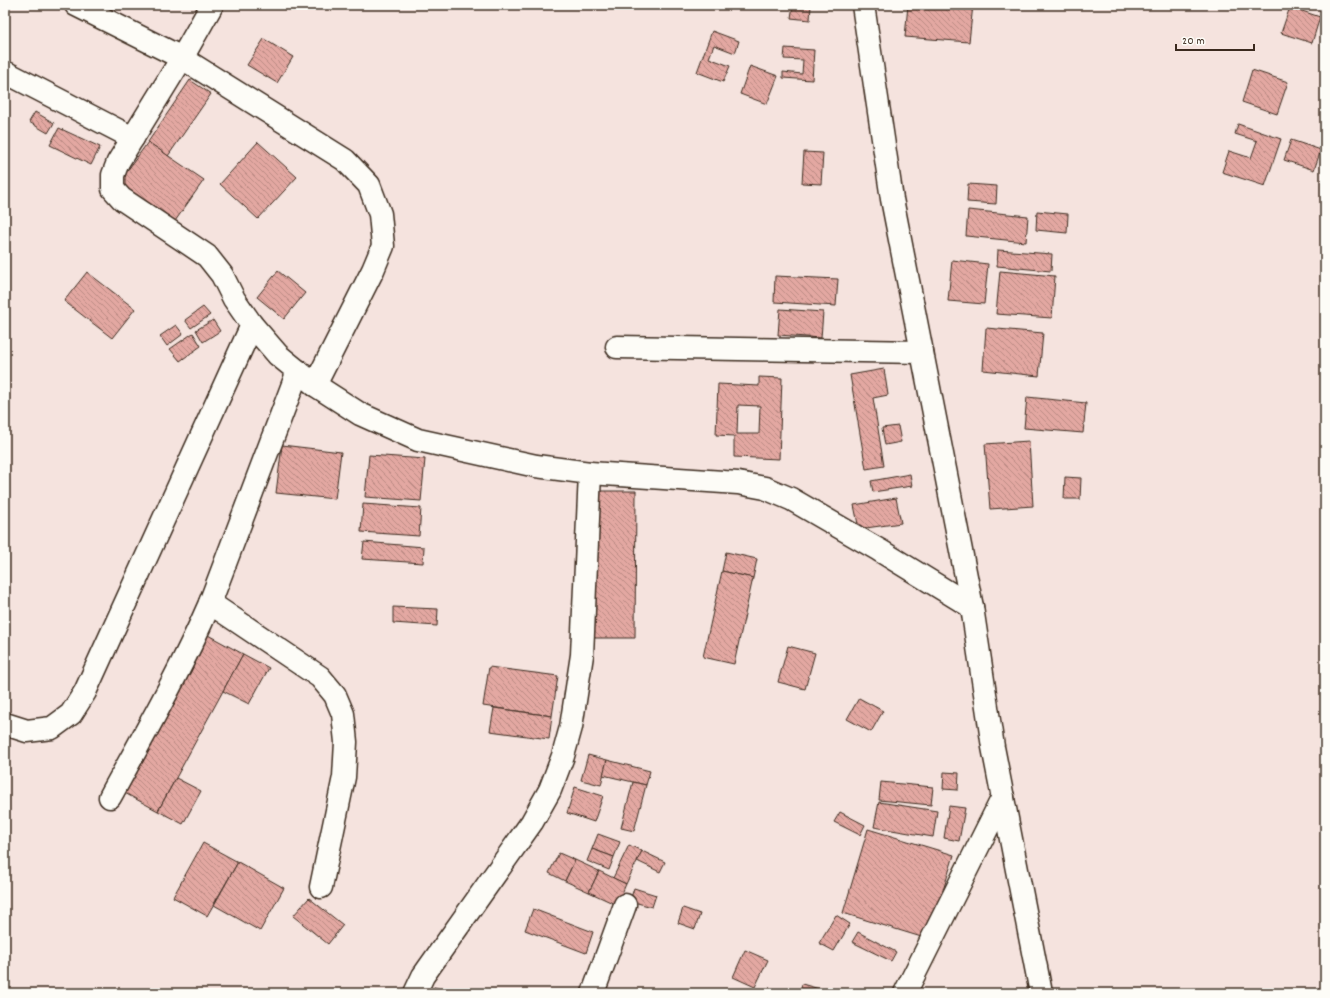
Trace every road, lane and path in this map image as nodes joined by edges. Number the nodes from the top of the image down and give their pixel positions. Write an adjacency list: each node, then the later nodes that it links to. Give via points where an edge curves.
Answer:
1 (76, 5): 4 (main road)
2 (212, 5): 4 (main road)
3 (863, 5): 9 (main road, via 892,199)
4 (182, 58): 6 (main road); 11 (main road, via 345,160 369,185 380,214 383,246)
5 (5, 72): 6 (main road)
6 (133, 138): 7 (main road, via 118,162 113,175 113,189 122,199 207,256 222,275 234,299)
7 (252, 325): 10 (main road, via 278,355); 15 (main road, via 85,692 71,714 52,728 27,731)
8 (617, 347): 9 (main road)
9 (922, 352): 14 (main road)
10 (298, 371): 11 (main road); 13 (main road)
11 (315, 385): 12 (main road, via 360,414 418,440 529,464)
12 (590, 473): 14 (main road, via 738,483 765,488 879,550); 20 (main road, via 582,655 571,727 563,756 550,790 532,822 423,976)
13 (210, 603): 16 (main road, via 197,634); 18 (main road, via 320,676 335,695 343,714 346,742 344,777)
14 (972, 607): 17 (main road)
15 (5, 724)
16 (110, 796)
17 (1003, 797): 22 (main road); 23 (main road)
18 (321, 887)
19 (625, 905): 21 (main road)
20 (415, 993)
21 (593, 993)
22 (905, 993)
23 (1041, 993)

